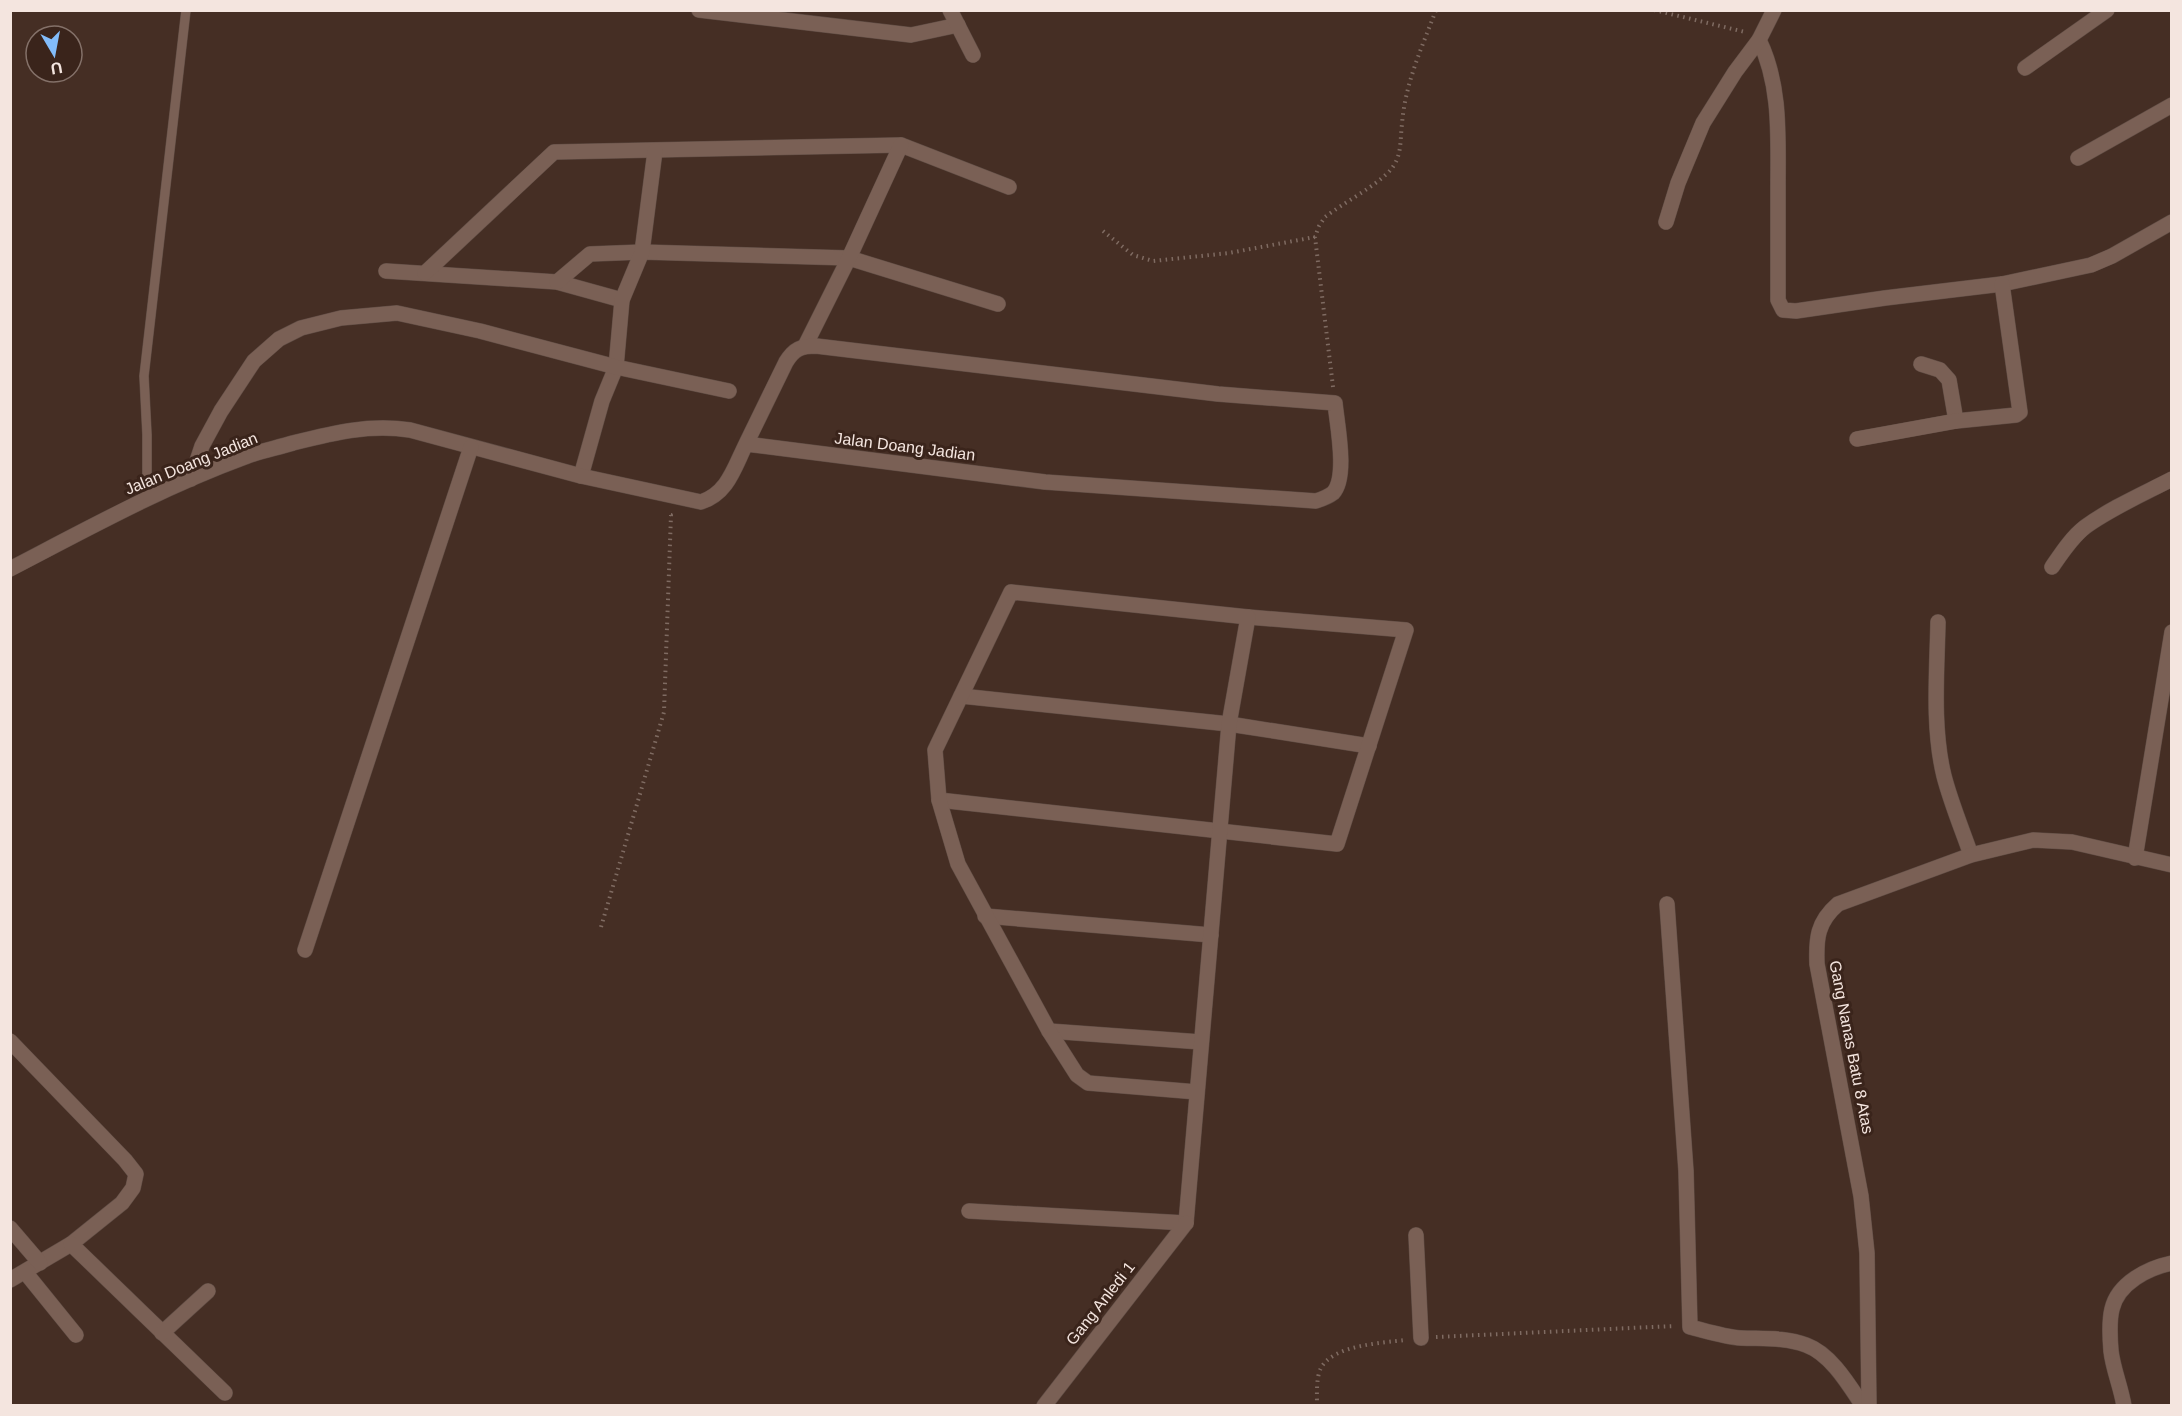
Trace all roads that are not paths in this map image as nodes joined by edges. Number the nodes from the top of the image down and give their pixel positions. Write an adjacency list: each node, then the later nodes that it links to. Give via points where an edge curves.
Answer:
1 (186, 10): 36 (lane, via 144,376)
2 (699, 10): 6 (street, via 911,35)
3 (950, 10): 6 (street)
4 (1774, 10): 7 (street)
5 (2108, 10): 9 (street)
6 (958, 26): 8 (street)
7 (1760, 38): 15 (street, via 1702,123); 22 (street, via 1778,118 1778,300 1783,310)
8 (973, 55)
9 (2025, 68)
10 (2172, 105): 13 (street)
11 (901, 145): 12 (street); 14 (street); 18 (street)
12 (655, 151): 17 (street); 20 (street, via 554,152)
13 (2078, 158)
14 (1009, 187)
15 (1666, 222)
16 (2172, 222): 22 (street, via 2101,262)
17 (642, 252): 18 (street); 21 (street, via 590,254); 23 (street)
18 (849, 258): 24 (street); 25 (street)
19 (386, 271): 20 (street)
20 (425, 273): 21 (street)
21 (557, 282): 23 (street)
22 (2002, 284): 29 (street, via 2020,412)
23 (622, 300): 27 (street)
24 (998, 304)
25 (805, 346): 31 (street, via 793,351 786,362); 31 (street, Jalan Doang Jadian, via 1218,394 1335,403 1341,474 1333,492 1316,501 1045,482)
26 (1921, 364): 29 (street, via 1940,370 1949,380)
27 (616, 367): 28 (street); 33 (street); 34 (street, via 397,313 341,318 302,328 279,339 254,361 202,446)
28 (729, 391)
29 (1956, 421): 30 (street)
30 (1857, 439)
31 (746, 444): 33 (street, Jalan Doang Jadian, via 726,485 701,502)
32 (471, 447): 33 (street, Jalan Doang Jadian); 34 (street, Jalan Doang Jadian, via 410,430 364,428 246,456); 54 (street)
33 (581, 476)
34 (191, 479): 36 (street, Jalan Doang Jadian)
35 (2172, 479): 37 (street, via 2084,528)
36 (147, 498): 38 (street, Jalan Doang Jadian)
37 (2052, 567)
38 (10, 569)
39 (1248, 616): 42 (street, via 1011,592); 43 (street); 45 (street, via 1406,630)
40 (1938, 622): 48 (street, via 1936,696 1941,755)
41 (2172, 632): 44 (street)
42 (961, 696): 43 (street); 46 (street, via 935,750)
43 (1229, 724): 45 (street); 47 (street)
44 (2164, 724): 49 (street)
45 (1369, 746): 47 (street, via 1337,844)
46 (939, 800): 47 (street); 52 (street, via 958,864)
47 (1221, 832): 53 (street)
48 (1971, 855): 49 (street, Gang Nanas Batu 8 Atas, via 2032,840 2072,842); 75 (street, Gang Nanas Batu 8 Atas, via 1838,904 1827,914 1816,942 1861,1196 1867,1253)
49 (2135, 858): 50 (street, Gang Nanas Batu 8 Atas)
50 (2172, 865)
51 (1666, 904): 74 (street, via 1686,1171 1690,1327 1737,1338 1782,1339 1808,1345 1826,1358)
52 (985, 916): 53 (street); 55 (street)
53 (1211, 935): 57 (street)
54 (305, 950)
55 (1048, 1030): 57 (street); 58 (street, via 1077,1075 1088,1083)
56 (10, 1041): 63 (street, via 136,1174 133,1188 122,1203)
57 (1201, 1042): 58 (street)
58 (1197, 1092): 60 (street)
59 (969, 1211): 60 (street)
60 (1185, 1224): 73 (street, Gang Anledi 1)
61 (10, 1228): 64 (street)
62 (1416, 1235): 71 (street)
63 (71, 1244): 64 (street); 69 (street)
64 (39, 1263): 66 (street)
65 (2172, 1263): 76 (street, via 2140,1274 2122,1290 2112,1308 2111,1351)
66 (25, 1272): 67 (street); 70 (street)
67 (10, 1280)
68 (208, 1291): 69 (street)
69 (162, 1333): 72 (street)
70 (76, 1335)
71 (1420, 1338)
72 (225, 1393)
73 (1044, 1406)
74 (1863, 1406)
75 (1869, 1406)
76 (2124, 1406)

